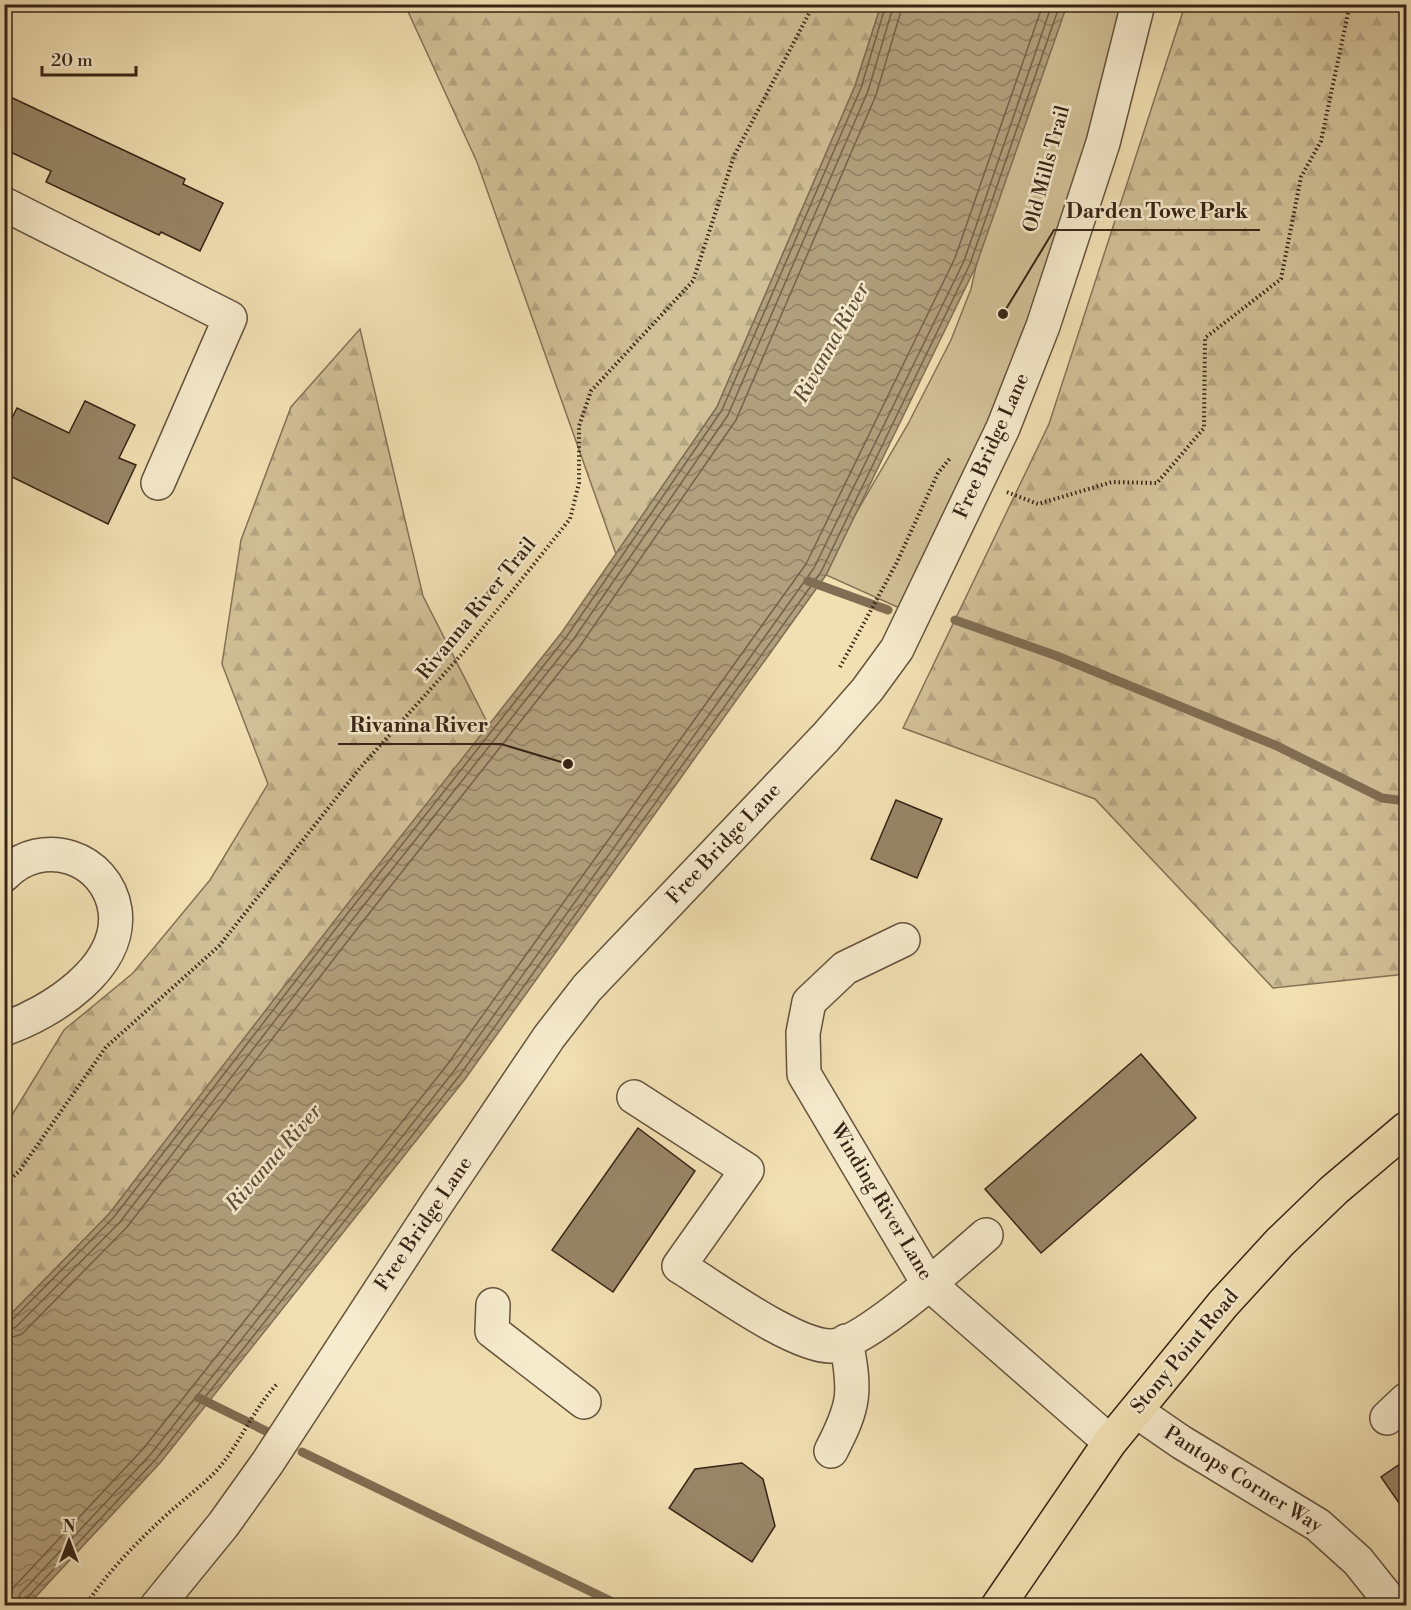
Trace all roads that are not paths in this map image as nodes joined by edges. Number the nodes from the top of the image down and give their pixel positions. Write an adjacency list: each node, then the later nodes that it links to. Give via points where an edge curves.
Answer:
1 (1138, 4): 17 (street, Free Bridge Lane, via 1103,142 1043,326 1003,428 897,649 867,690 587,988 549,1037 268,1462 223,1525)
2 (4, 204): 3 (street, via 230,318)
3 (158, 483)
4 (4, 875): 6 (street, via 23,860 44,854 65,855 85,863 101,877 110,891 115,912 114,933 102,960 81,986 60,1003)
5 (903, 940): 10 (street, Winding River Lane, via 845,968 809,1002 803,1033 804,1074)
6 (4, 1029)
7 (634, 1097): 12 (street, via 747,1170 679,1266 799,1339 832,1346)
8 (1407, 1129): 14 (main road, Stony Point Road, via 1280,1242 1223,1304)
9 (987, 1235): 10 (street)
10 (928, 1283): 12 (street, via 861,1336); 15 (street, Winding River Lane)
11 (494, 1305): 13 (street, via 492,1330)
12 (846, 1341): 16 (street, via 854,1379 849,1416)
13 (584, 1402)
14 (1136, 1411): 15 (main road, Stony Point Road); 19 (street, Pantops Corner Way, via 1318,1525 1358,1561)
15 (1110, 1442): 18 (main road, Stony Point Road)
16 (831, 1451)
17 (157, 1605)
18 (998, 1605)
19 (1394, 1605)

